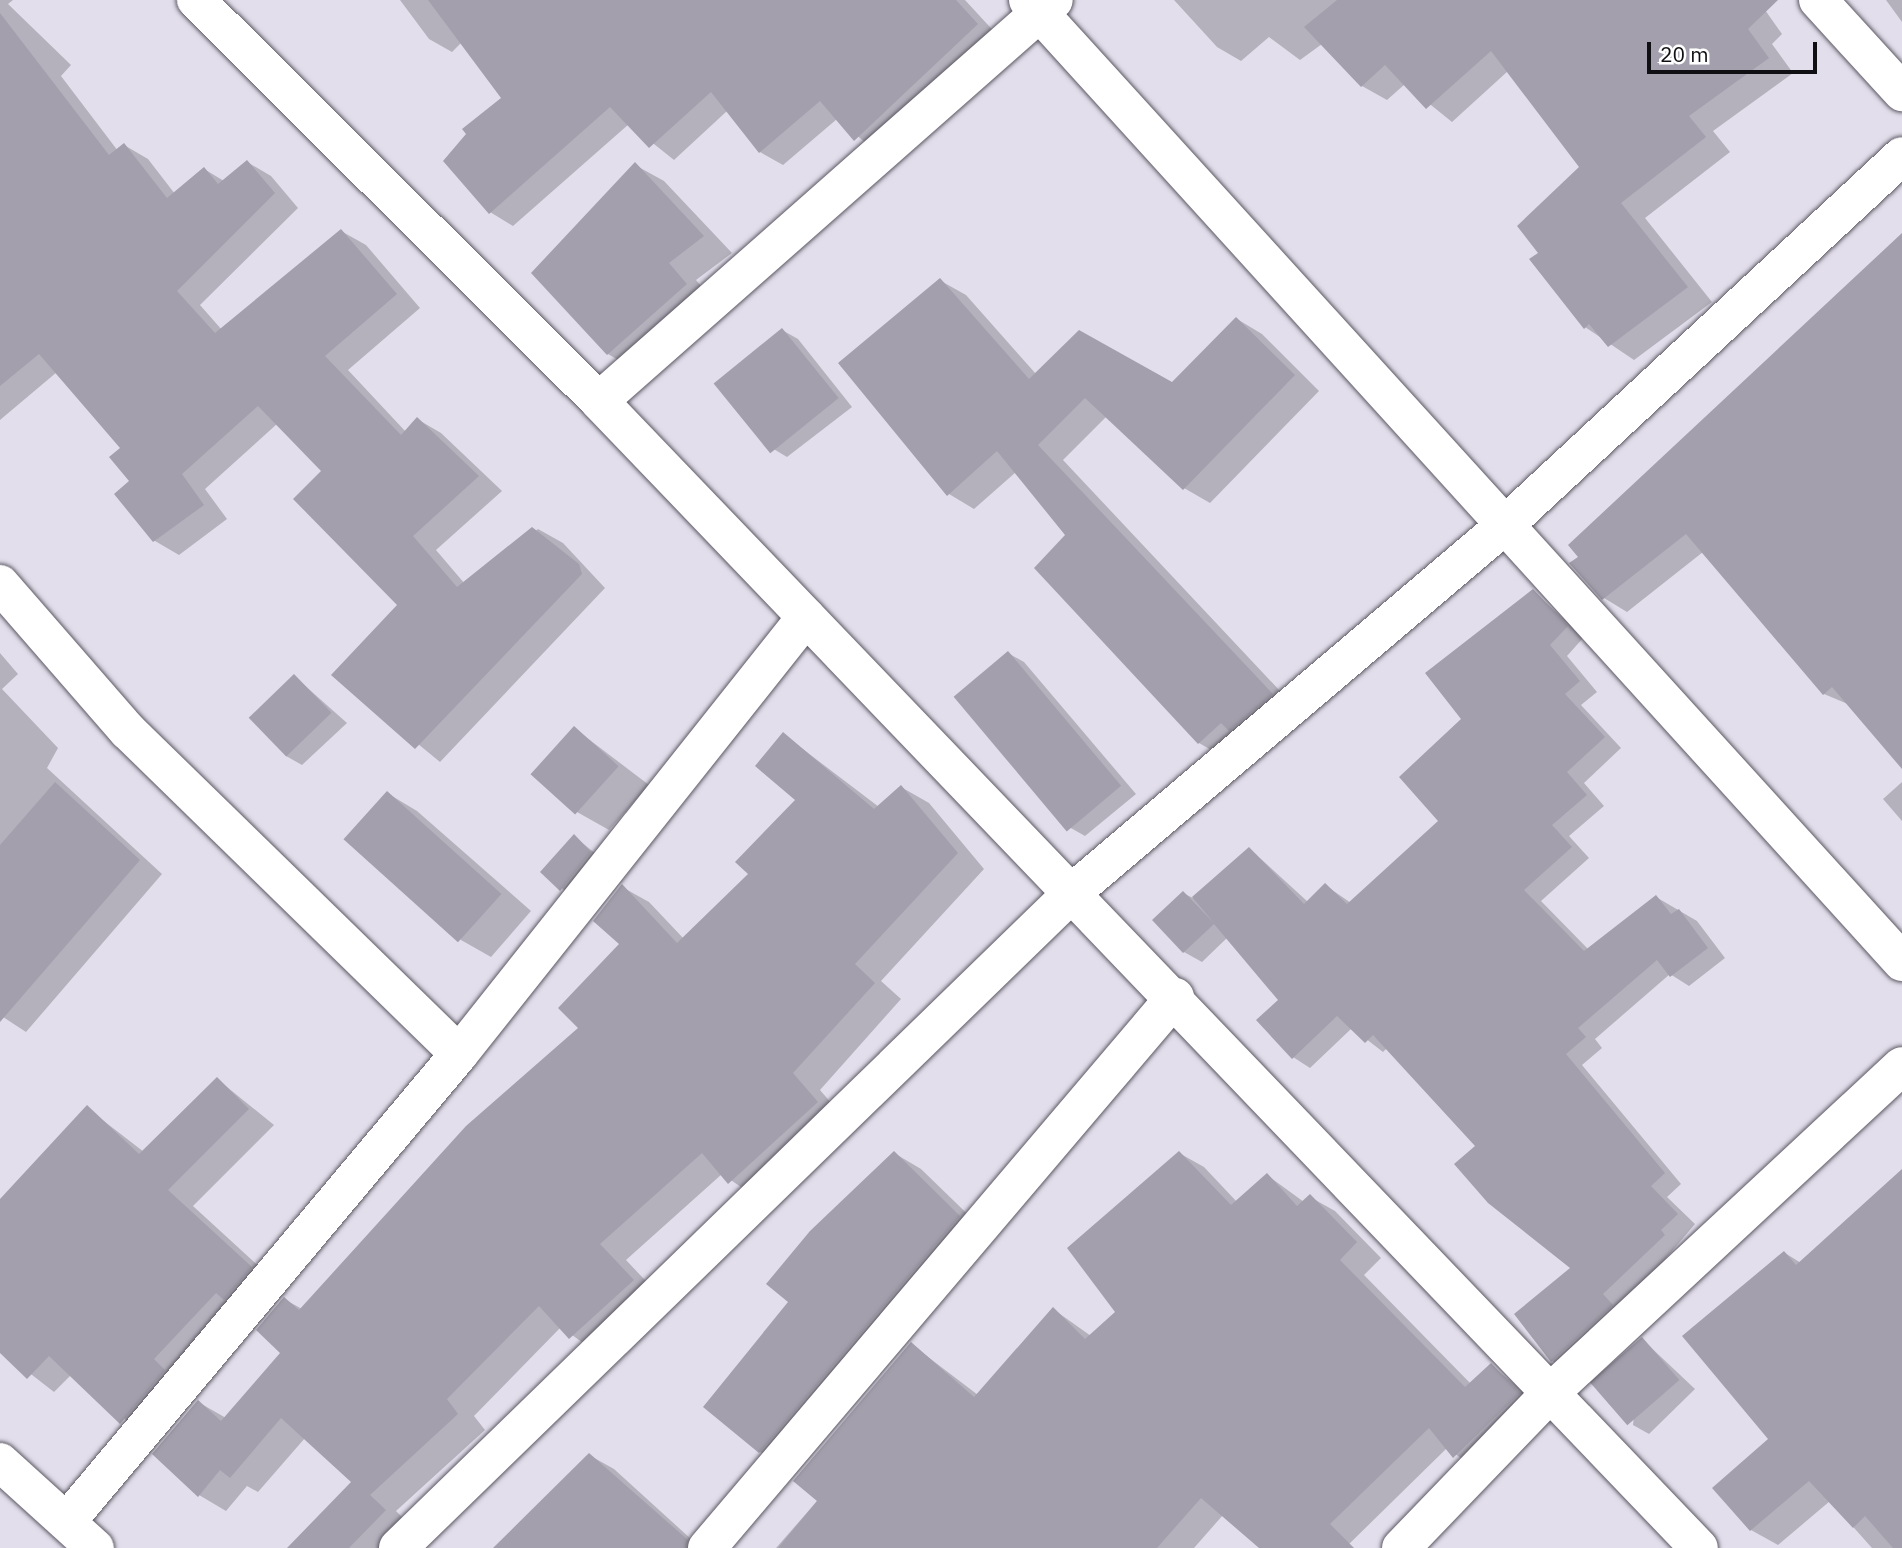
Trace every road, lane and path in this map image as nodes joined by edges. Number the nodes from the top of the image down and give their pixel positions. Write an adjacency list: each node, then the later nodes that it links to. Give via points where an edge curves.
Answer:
1 (196, 0): 6 (street)
2 (1818, 0): 4 (street)
3 (1041, 4): 6 (street); 7 (street)
4 (1902, 92)
5 (1902, 156): 7 (street)
6 (599, 401): 9 (street)
7 (1504, 526): 10 (street); 11 (street)
8 (0, 584): 13 (street, via 128,731)
9 (806, 617): 10 (street); 13 (street)
10 (1074, 891): 12 (street); 19 (street)
11 (1902, 962)
12 (1175, 997): 15 (street); 20 (street)
13 (459, 1054): 17 (street)
14 (1902, 1066): 15 (street)
15 (1550, 1393): 21 (street); 22 (street)
16 (0, 1462): 17 (street)
17 (68, 1520): 18 (street)
18 (95, 1548)
19 (398, 1548)
20 (707, 1548)
21 (1401, 1548)
22 (1699, 1548)

